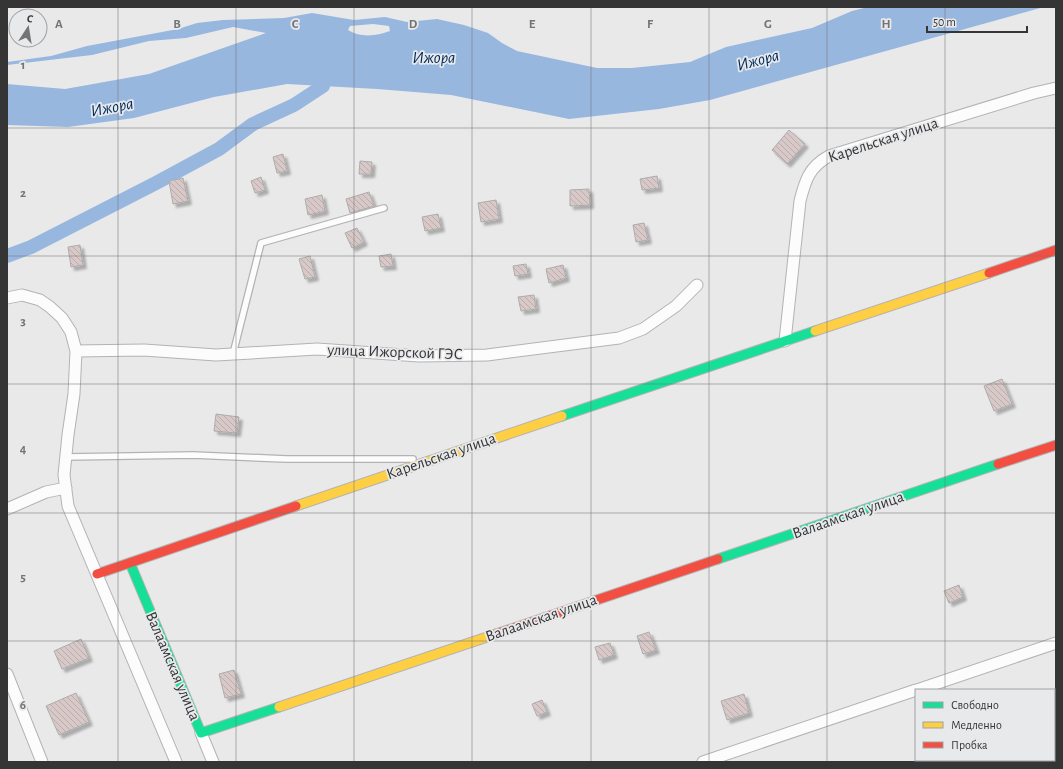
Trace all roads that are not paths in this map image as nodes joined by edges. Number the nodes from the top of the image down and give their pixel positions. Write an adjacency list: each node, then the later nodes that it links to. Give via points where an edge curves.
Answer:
1 (1056, 88): 6 (street, Карельская улица, via 829,156 818,162 805,182 800,201)
2 (384, 208): 8 (lane, via 261,243)
3 (1056, 250): 6 (street, Карельская улица)
4 (697, 285): 8 (street, улица Ижорской ГЭС, via 676,306 643,329 618,338 487,355 419,356 317,349)
5 (7, 298): 7 (street, via 22,295 40,300 50,307 62,318)
6 (786, 341): 11 (street, Карельская улица)
7 (76, 351): 8 (street, улица Ижорской ГЭС, via 144,350); 10 (street, via 74,394)
8 (233, 354)
9 (1056, 445): 20 (street, Валаамская улица)
10 (66, 457): 11 (lane, via 193,455 286,459); 12 (street)
11 (430, 460): 14 (street, Карельская улица)
12 (66, 488): 13 (street, via 46,492); 15 (street, via 68,506)
13 (7, 510)
14 (130, 563): 15 (street, Карельская улица); 20 (street, Валаамская улица)
15 (97, 574): 22 (street)
16 (1056, 643): 18 (street)
17 (7, 674): 21 (street)
18 (919, 689)
19 (915, 690): 24 (street)
20 (201, 733): 23 (street)
21 (42, 762)
22 (176, 762)
23 (213, 762)
24 (703, 762)

